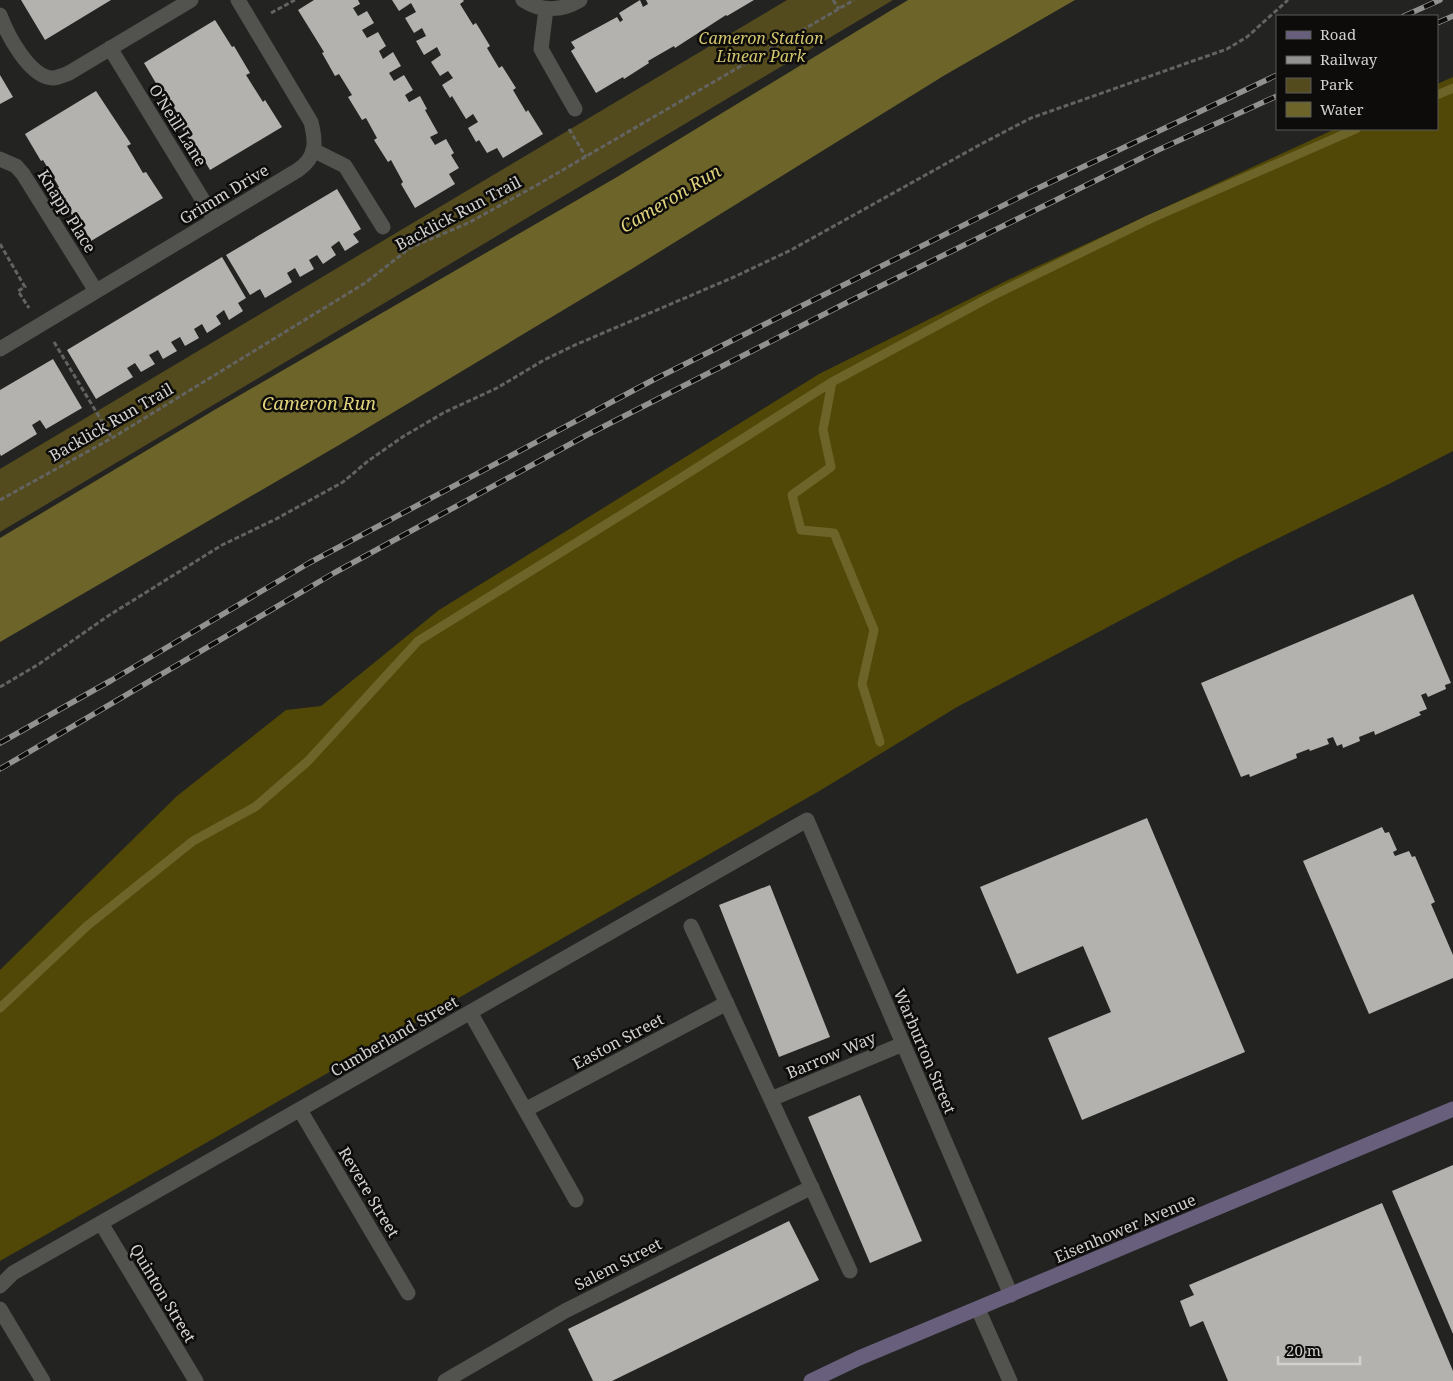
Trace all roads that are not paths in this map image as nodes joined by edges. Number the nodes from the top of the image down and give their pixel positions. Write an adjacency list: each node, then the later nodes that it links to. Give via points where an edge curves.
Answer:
1 (191, 0): 7 (street)
2 (238, 0): 9 (street, via 306,111 314,133)
3 (523, 0): 5 (street)
4 (580, 0): 5 (street, via 560,8)
5 (546, 9): 8 (street, via 541,50)
6 (0, 15): 7 (street, via 24,58 36,72 53,78 69,73)
7 (110, 48): 11 (street, O'Neill Lane)
8 (575, 108)
9 (313, 150): 11 (street, Grimm Drive, via 304,166); 12 (street, via 345,166)
10 (0, 159): 13 (street, Knapp Place, via 16,166 23,174)
11 (216, 220): 13 (street, Grimm Drive)
12 (383, 227)
13 (96, 291): 14 (street, Grimm Drive)
14 (0, 349)
15 (807, 820): 18 (street, Cumberland Street); 19 (street, Warburton Street)
16 (691, 926): 17 (street)
17 (727, 1003): 20 (street); 23 (street, Easton Street)
18 (470, 1012): 22 (street, Cumberland Street); 23 (street)
19 (904, 1044): 20 (street, Barrow Way); 30 (street, Warburton Street)
20 (771, 1099): 24 (street)
21 (1453, 1109): 30 (main road, Eisenhower Avenue)
22 (300, 1110): 26 (street, Cumberland Street); 29 (street, Revere Street)
23 (526, 1110): 25 (street)
24 (812, 1187): 27 (street); 35 (street, Salem Street, via 565,1311)
25 (576, 1200)
26 (100, 1223): 28 (street, Cumberland Street, via 13,1273); 34 (street, Quinton Street)
27 (850, 1271)
28 (0, 1286)
29 (408, 1293)
30 (1011, 1295): 32 (main road, Eisenhower Avenue)
31 (0, 1309): 33 (street)
32 (978, 1309): 36 (main road, Eisenhower Avenue); 37 (street)
33 (43, 1381)
34 (196, 1381)
35 (445, 1381)
36 (811, 1381)
37 (1010, 1381)

